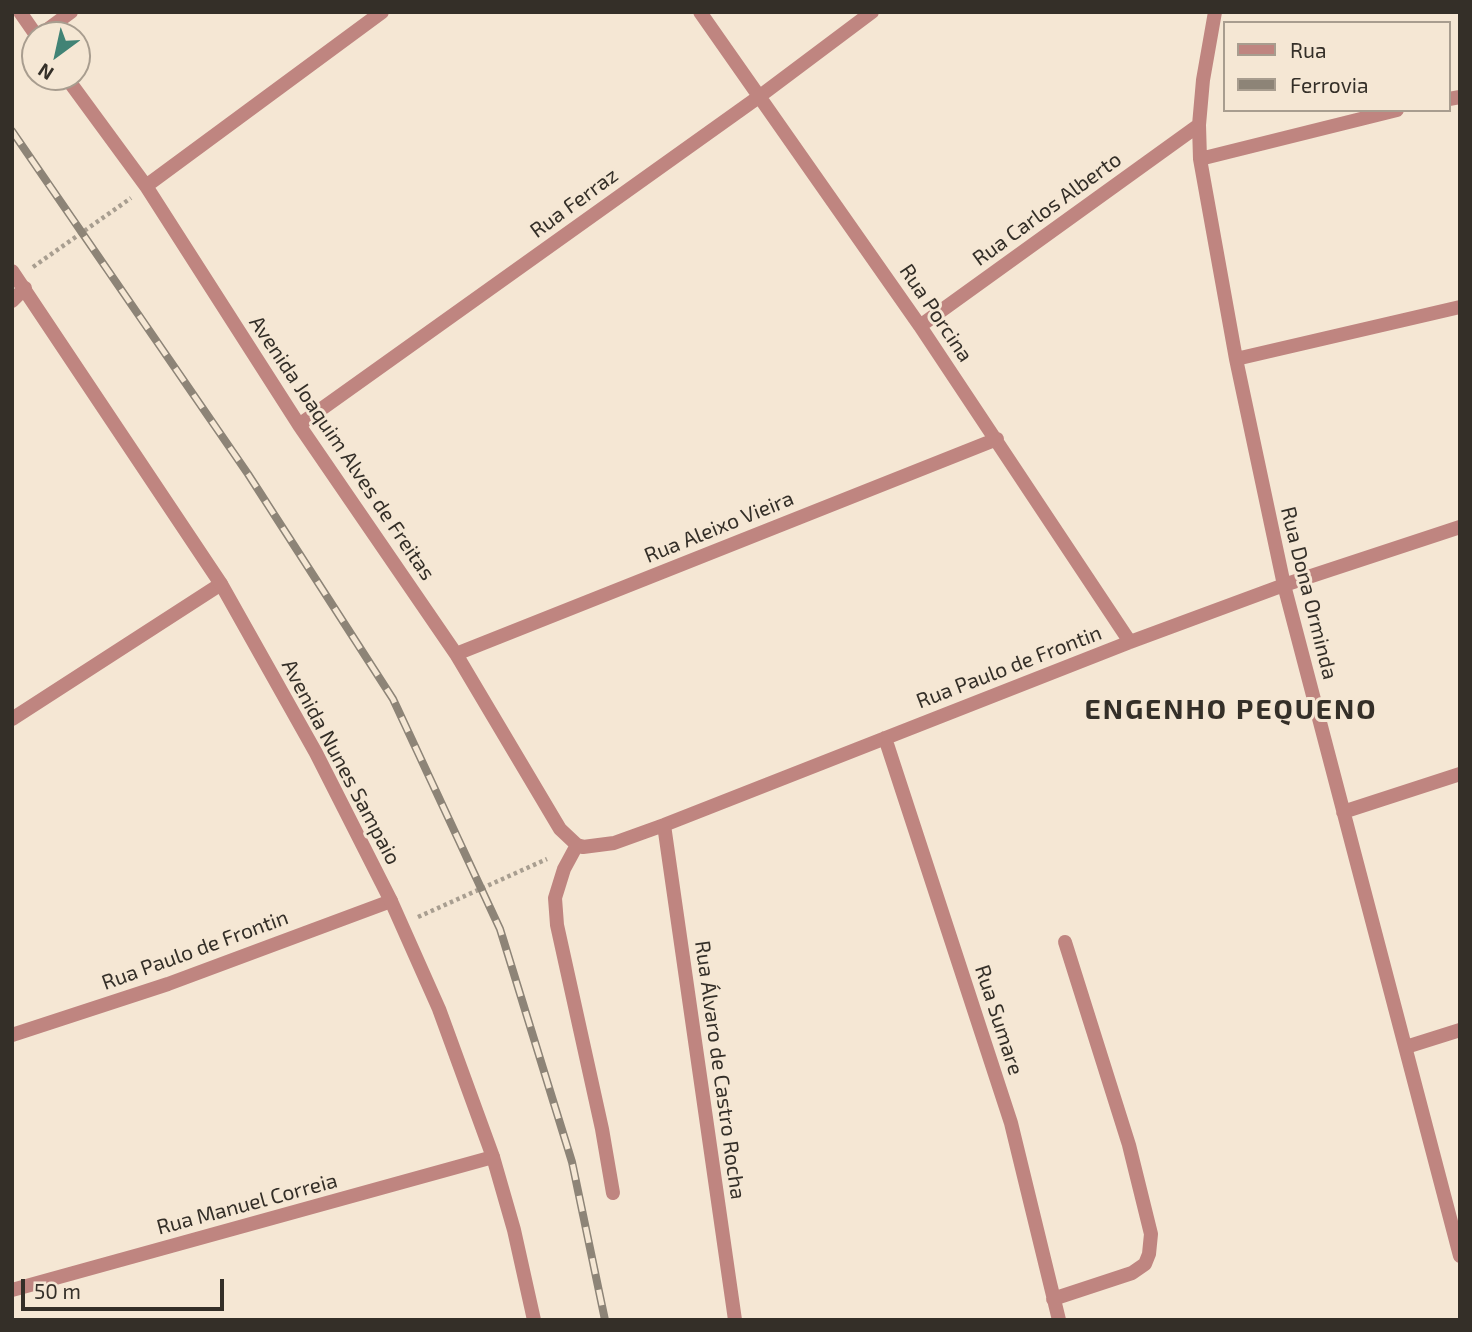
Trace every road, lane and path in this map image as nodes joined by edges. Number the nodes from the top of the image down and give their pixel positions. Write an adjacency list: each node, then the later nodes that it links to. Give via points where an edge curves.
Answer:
1 (382, 12): 10 (street)
2 (700, 12): 6 (street, Rua Porcina)
3 (872, 12): 6 (street, Rua Ferraz)
4 (1214, 12): 8 (street, Rua Dona Orminda)
5 (76, 91): 10 (street, Avenida Joaquim Alves de Freitas)
6 (760, 96): 14 (street, Rua Porcina); 16 (street, Rua Ferraz)
7 (1389, 112): 9 (street)
8 (1199, 125): 9 (street, Rua Dona Orminda); 14 (street, Rua Carlos Alberto)
9 (1200, 159): 15 (street, Rua Dona Orminda)
10 (146, 186): 11 (path); 16 (street, Avenida Joaquim Alves de Freitas)
11 (18, 279): 12 (street); 19 (street, Avenida Nunes Sampaio)
12 (12, 302)
13 (1460, 307): 15 (street)
14 (920, 326): 17 (street, Rua Porcina)
15 (1236, 359): 20 (street, Rua Dona Orminda)
16 (299, 425): 22 (street, Avenida Joaquim Alves de Freitas)
17 (997, 439): 21 (street, Rua Porcina); 22 (street, Rua Aleixo Vieira)
18 (1460, 527): 20 (street, Rua Paulo de Frontin)
19 (221, 584): 23 (street); 29 (street, Avenida Nunes Sampaio, via 316,753)
20 (1284, 585): 21 (street, Rua Paulo de Frontin); 26 (street, Rua Dona Orminda)
21 (1130, 642): 24 (street, Rua Paulo de Frontin)
22 (456, 653): 28 (street, Avenida Joaquim Alves de Freitas, via 560,829)
23 (12, 719)
24 (886, 737): 27 (street, Rua Paulo de Frontin); 39 (street, Rua Sumare, via 1011,1123)
25 (1460, 774): 26 (street)
26 (1343, 812): 34 (street, Rua Dona Orminda)
27 (664, 825): 28 (street, Rua Paulo de Frontin, via 602,846); 41 (street, Rua Álvaro de Castro Rocha)
28 (577, 845): 30 (path); 36 (street, via 555,898 556,925)
29 (391, 901): 30 (street, Avenida Nunes Sampaio); 33 (street, Rua Paulo de Frontin, via 168,984)
30 (402, 925): 35 (street, Avenida Nunes Sampaio)
31 (1065, 942): 39 (street, via 1129,1145 1151,1234 1145,1264 1132,1273)
32 (1460, 1030): 34 (street)
33 (12, 1035)
34 (1406, 1047): 37 (street, Rua Dona Orminda)
35 (494, 1157): 38 (street, Rua Manuel Correia); 40 (street, Avenida Nunes Sampaio)
36 (613, 1192)
37 (1460, 1256)
38 (12, 1290)
39 (1053, 1299): 42 (street, Rua Sumare)
40 (534, 1320)
41 (735, 1320)
42 (1059, 1320)

